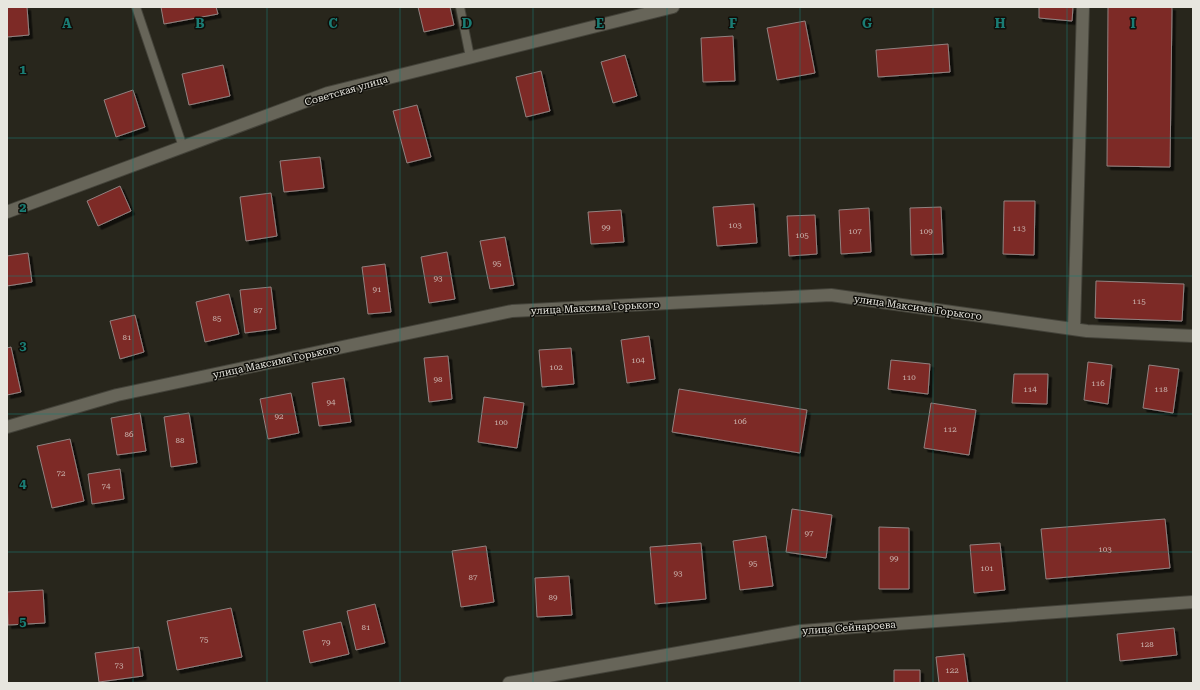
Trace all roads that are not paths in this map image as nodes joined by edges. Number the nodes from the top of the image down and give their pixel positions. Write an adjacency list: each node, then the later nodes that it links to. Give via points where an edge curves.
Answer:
1 (136, 7): 6 (lane)
2 (460, 7): 5 (lane)
3 (673, 7): 5 (street, Советская улица)
4 (1083, 7): 8 (street)
5 (470, 57): 6 (street, Советская улица, via 328,93)
6 (182, 147): 7 (street, Советская улица)
7 (7, 212)
8 (1074, 329): 9 (street, улица Максима Горького); 10 (street, улица Максима Горького, via 831,295 512,311 117,395)
9 (1193, 336)
10 (7, 427)
11 (1193, 602): 12 (street, улица Сейнароева, via 801,631)
12 (509, 683)

